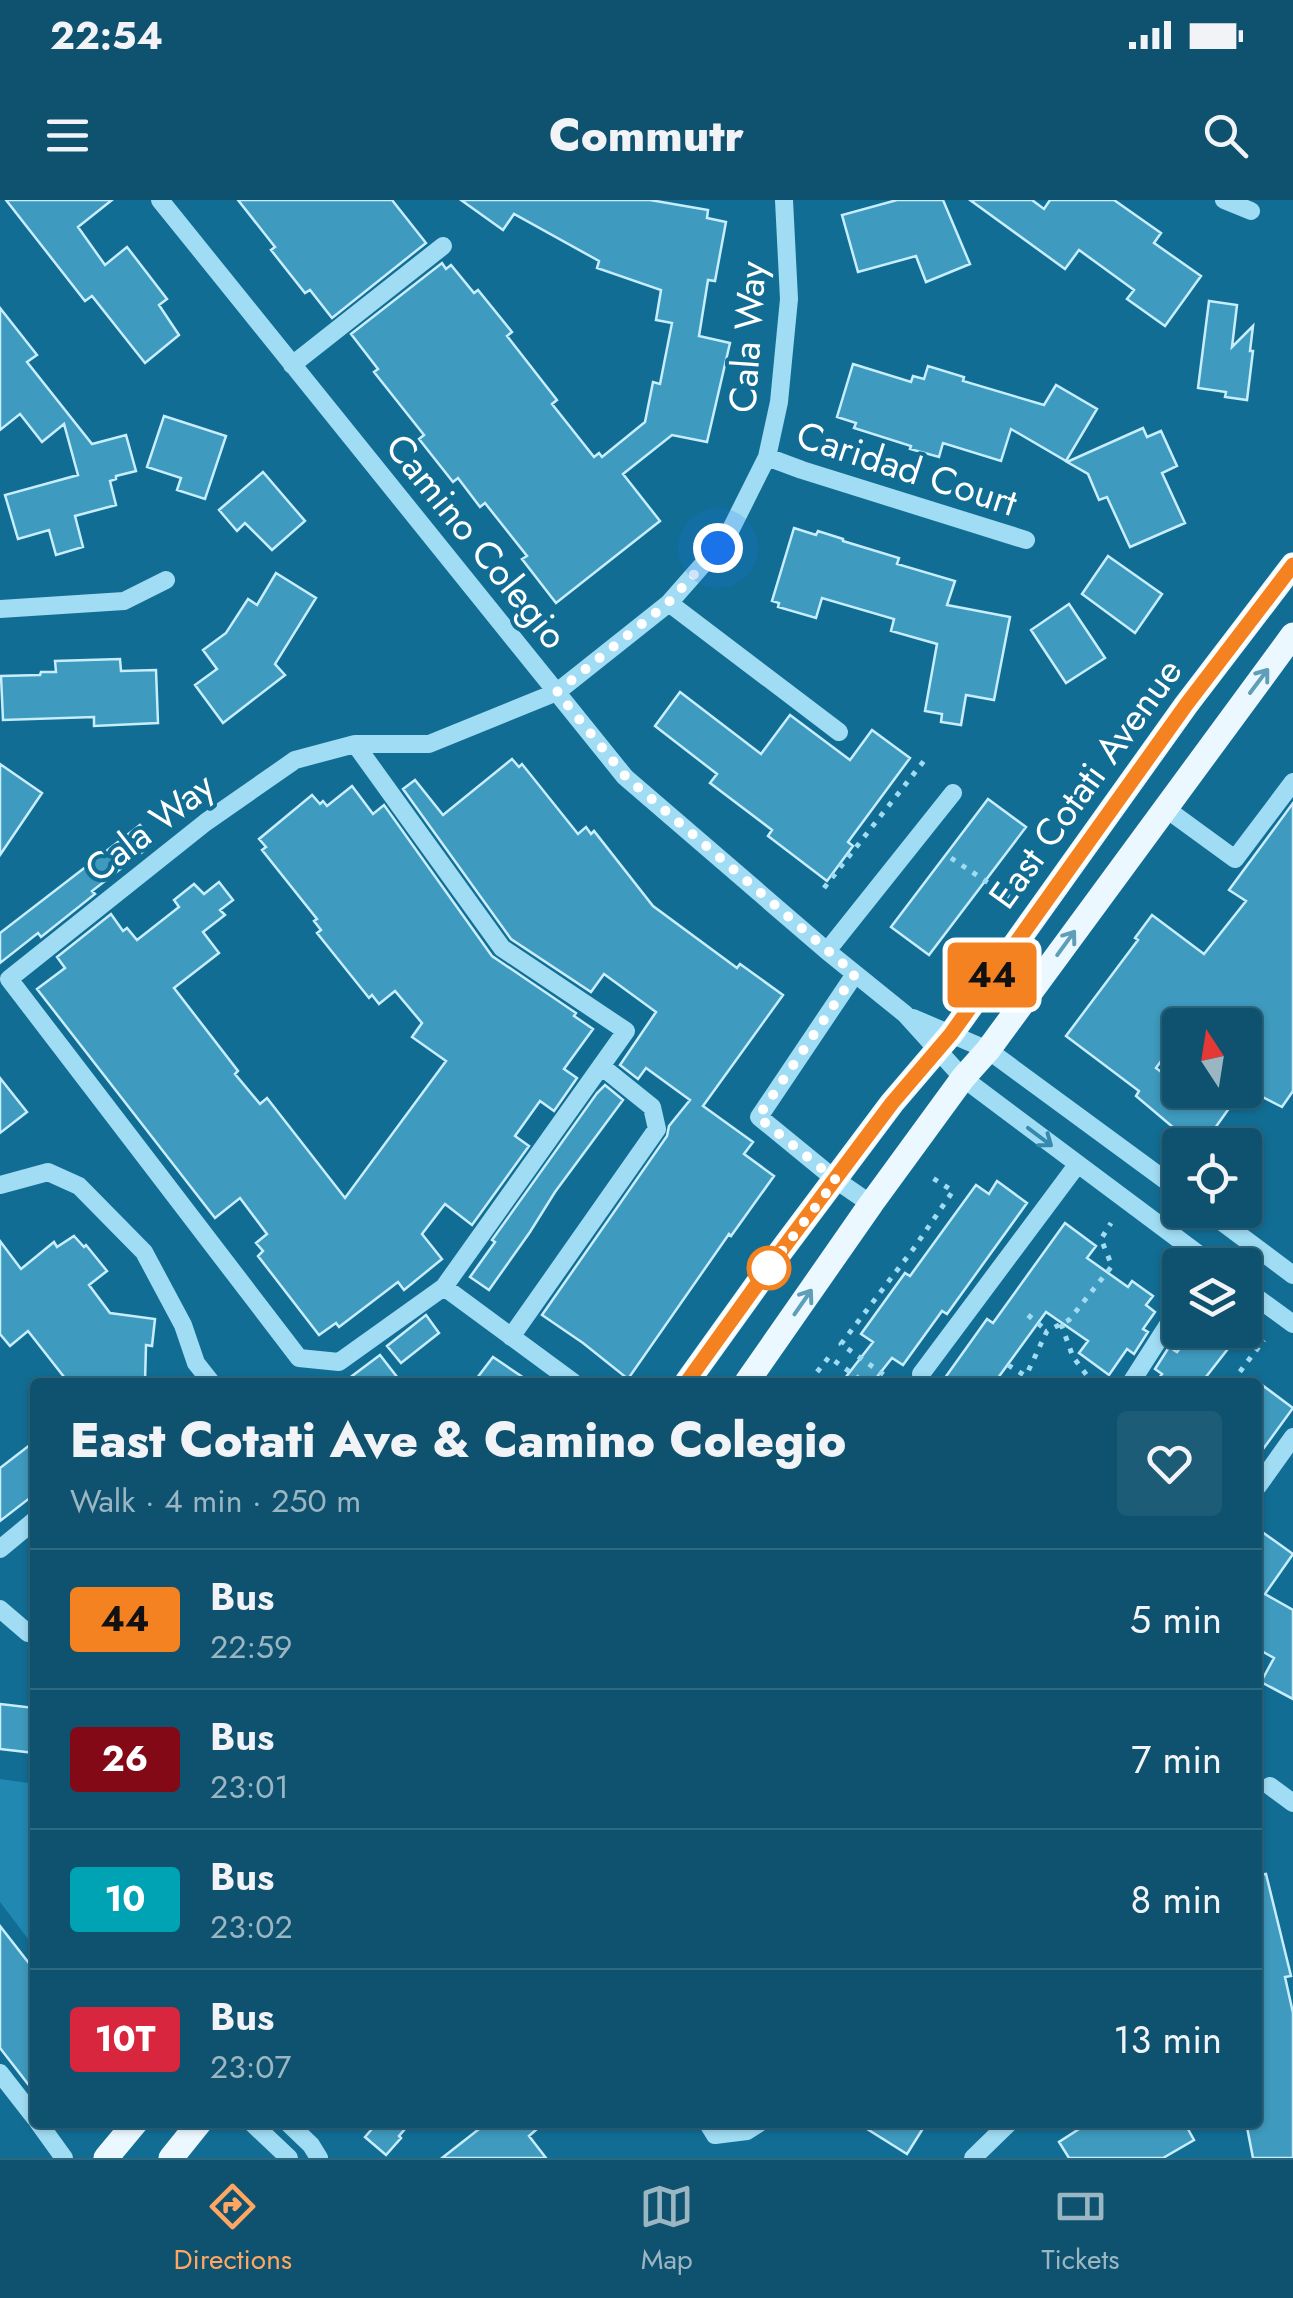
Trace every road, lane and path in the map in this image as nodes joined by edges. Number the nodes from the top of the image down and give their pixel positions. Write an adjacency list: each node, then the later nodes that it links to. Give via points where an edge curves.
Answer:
1 (160, 200): 6 (street, Camino Colegio)
2 (784, 200): 7 (street, Cala Way, via 790,299)
3 (1224, 200): 4 (street)
4 (1250, 211)
5 (443, 246): 6 (street)
6 (292, 365): 15 (street, Camino Colegio)
7 (767, 456): 8 (street, Caridad Court); 12 (street, Cala Way, via 727,537)
8 (1026, 540)
9 (1293, 565): 11 (main road, East Cotati Avenue)
10 (166, 580): 13 (street, via 124,601)
11 (1284, 595): 19 (main road, East Cotati Avenue)
12 (668, 603): 15 (street, Cala Way); 16 (street)
13 (0, 609)
14 (1293, 635): 22 (main road, East Cotati Avenue, one-way to 14)
15 (557, 692): 17 (street, Cala Way, via 429,744); 26 (street, Camino Colegio, via 626,777)
16 (839, 732)
17 (355, 744): 30 (street, via 502,948 626,1031); 42 (street, Cala Way, via 295,760 206,822 10,979 299,1358 339,1362)
18 (928, 757): 24 (path)
19 (1130, 782): 22 (main road); 28 (main road, East Cotati Avenue)
20 (1293, 782): 22 (street, via 1234,859)
21 (953, 793): 26 (street)
22 (1165, 808): 29 (main road, East Cotati Avenue, one-way to 22)
23 (951, 858): 25 (path)
24 (824, 888)
25 (1011, 898)
26 (827, 951): 27 (street, Camino Colegio)
27 (855, 974): 28 (street, Camino Colegio); 35 (street, via 758,1117)
28 (944, 1042): 29 (street, Camino Colegio); 31 (street, Camino Colegio); 35 (main road, East Cotati Avenue)
29 (988, 1050): 31 (main road, East Cotati Avenue); 34 (street, Camino Colegio)
30 (601, 1066): 42 (street); 49 (street, via 652,1107 656,1129)
31 (962, 1078): 32 (street, Camino Colegio, one-way to 32); 37 (main road, East Cotati Avenue)
32 (1077, 1165): 40 (street, Camino Colegio); 52 (street)
33 (928, 1176): 59 (path, via 953,1191 841,1344)
34 (1162, 1178)
35 (836, 1180): 37 (street); 55 (main road, East Cotati Avenue)
36 (0, 1185): 53 (street, via 48,1172 79,1186 144,1252)
37 (870, 1204): 56 (main road, East Cotati Avenue, one-way to 37)
38 (1111, 1224): 45 (path, via 1102,1240 1112,1266)
39 (1230, 1228): 41 (street)
40 (1188, 1248)
41 (1293, 1276)
42 (444, 1287): 49 (street)
43 (1262, 1301): 46 (street)
44 (1028, 1315): 47 (path)
45 (1061, 1324): 47 (path); 62 (path)
46 (1293, 1324)
47 (1046, 1331): 61 (path)
48 (1162, 1334): 63 (street)
49 (511, 1337): 54 (street)
50 (1264, 1340): 64 (path)
51 (1008, 1365): 60 (path)
52 (921, 1374)
53 (206, 1378)
54 (567, 1378)
55 (690, 1378)
56 (750, 1378)
57 (812, 1378): 58 (path, via 829,1357)
58 (858, 1378)
59 (888, 1378)
60 (1023, 1378)
61 (1026, 1378)
62 (1089, 1378)
63 (1135, 1378)
64 (1235, 1378)
65 (1293, 1437): 66 (street)
66 (1262, 1480)
67 (30, 1524): 68 (street)
68 (0, 1549)
69 (0, 1609): 70 (street)
70 (30, 1633)
71 (1270, 1786): 72 (street)
72 (1293, 1803)
73 (0, 2072): 74 (street)
74 (30, 2112)
75 (42, 2128): 83 (street)
76 (131, 2128): 84 (main road)
77 (195, 2128): 85 (main road)
78 (257, 2128): 86 (street)
79 (293, 2128): 87 (street)
80 (711, 2128): 81 (street, via 715,2135)
81 (752, 2128)
82 (1004, 2128): 88 (street)
83 (64, 2158)
84 (106, 2158)
85 (170, 2158)
86 (289, 2158)
87 (319, 2158)
88 (973, 2158)

